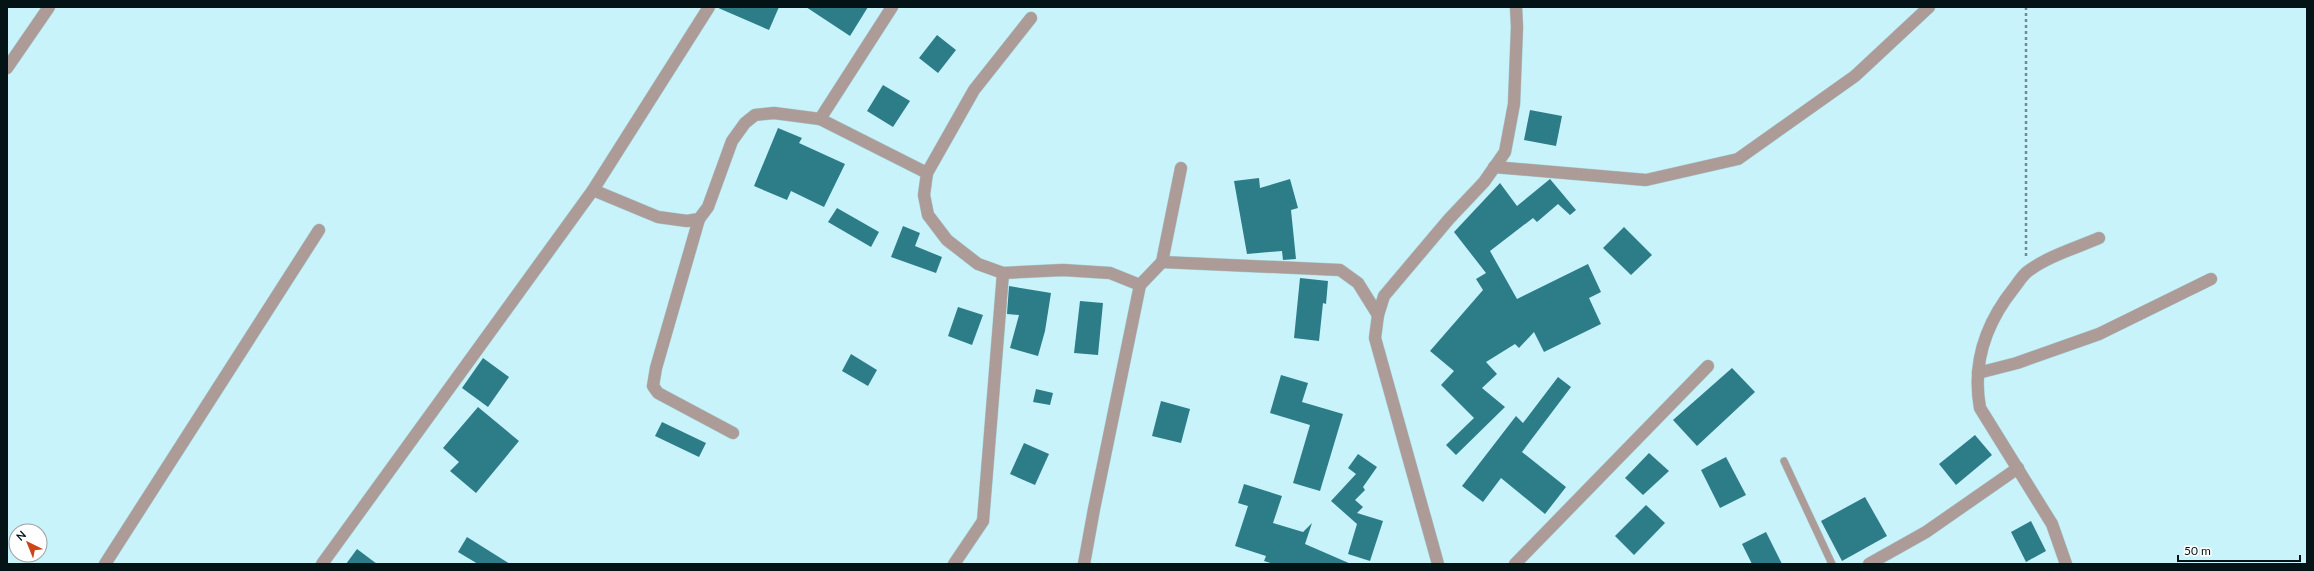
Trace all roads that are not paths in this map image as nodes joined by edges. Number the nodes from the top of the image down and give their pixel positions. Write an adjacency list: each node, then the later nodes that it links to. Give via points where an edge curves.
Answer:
1 (49, 7): 7 (street)
2 (710, 7): 12 (street)
3 (892, 7): 8 (street)
4 (1516, 7): 9 (street, via 1514,104 1505,152)
5 (1929, 7): 9 (street, via 1856,76 1738,159 1646,180)
6 (1031, 18): 11 (street, via 974,90)
7 (7, 68)
8 (820, 119): 11 (street); 13 (street, via 774,113 755,115 745,123 732,141 708,207)
9 (1494, 167): 20 (street, via 1484,182 1395,281 1384,296)
10 (1181, 168): 16 (street)
11 (928, 173): 17 (street, via 924,195 928,215 947,240 978,264)
12 (593, 190): 13 (street, via 658,217 687,221); 27 (street)
13 (699, 219): 23 (street, via 656,368 654,386 658,392)
14 (319, 230): 26 (street)
15 (2100, 238): 22 (street, via 2043,262 2027,272 1994,315 1983,344)
16 (1162, 262): 19 (street); 20 (street, via 1340,270 1358,283)
17 (1002, 273): 19 (street, via 1063,270 1110,273); 28 (street, via 983,521)
18 (2211, 279): 22 (street, via 2099,334 2017,363)
19 (1140, 285): 29 (street)
20 (1378, 315): 30 (street, via 1375,338)
21 (1708, 366): 31 (street)
22 (1978, 373): 25 (street, via 1976,387 1980,408)
23 (733, 433)
24 (1784, 461): 32 (lane)
25 (2018, 468): 33 (street, via 1926,532); 34 (street, via 2052,524)
26 (105, 564)
27 (322, 564)
28 (954, 564)
29 (1084, 564)
30 (1438, 564)
31 (1515, 564)
32 (1832, 564)
33 (1869, 564)
34 (2066, 564)

